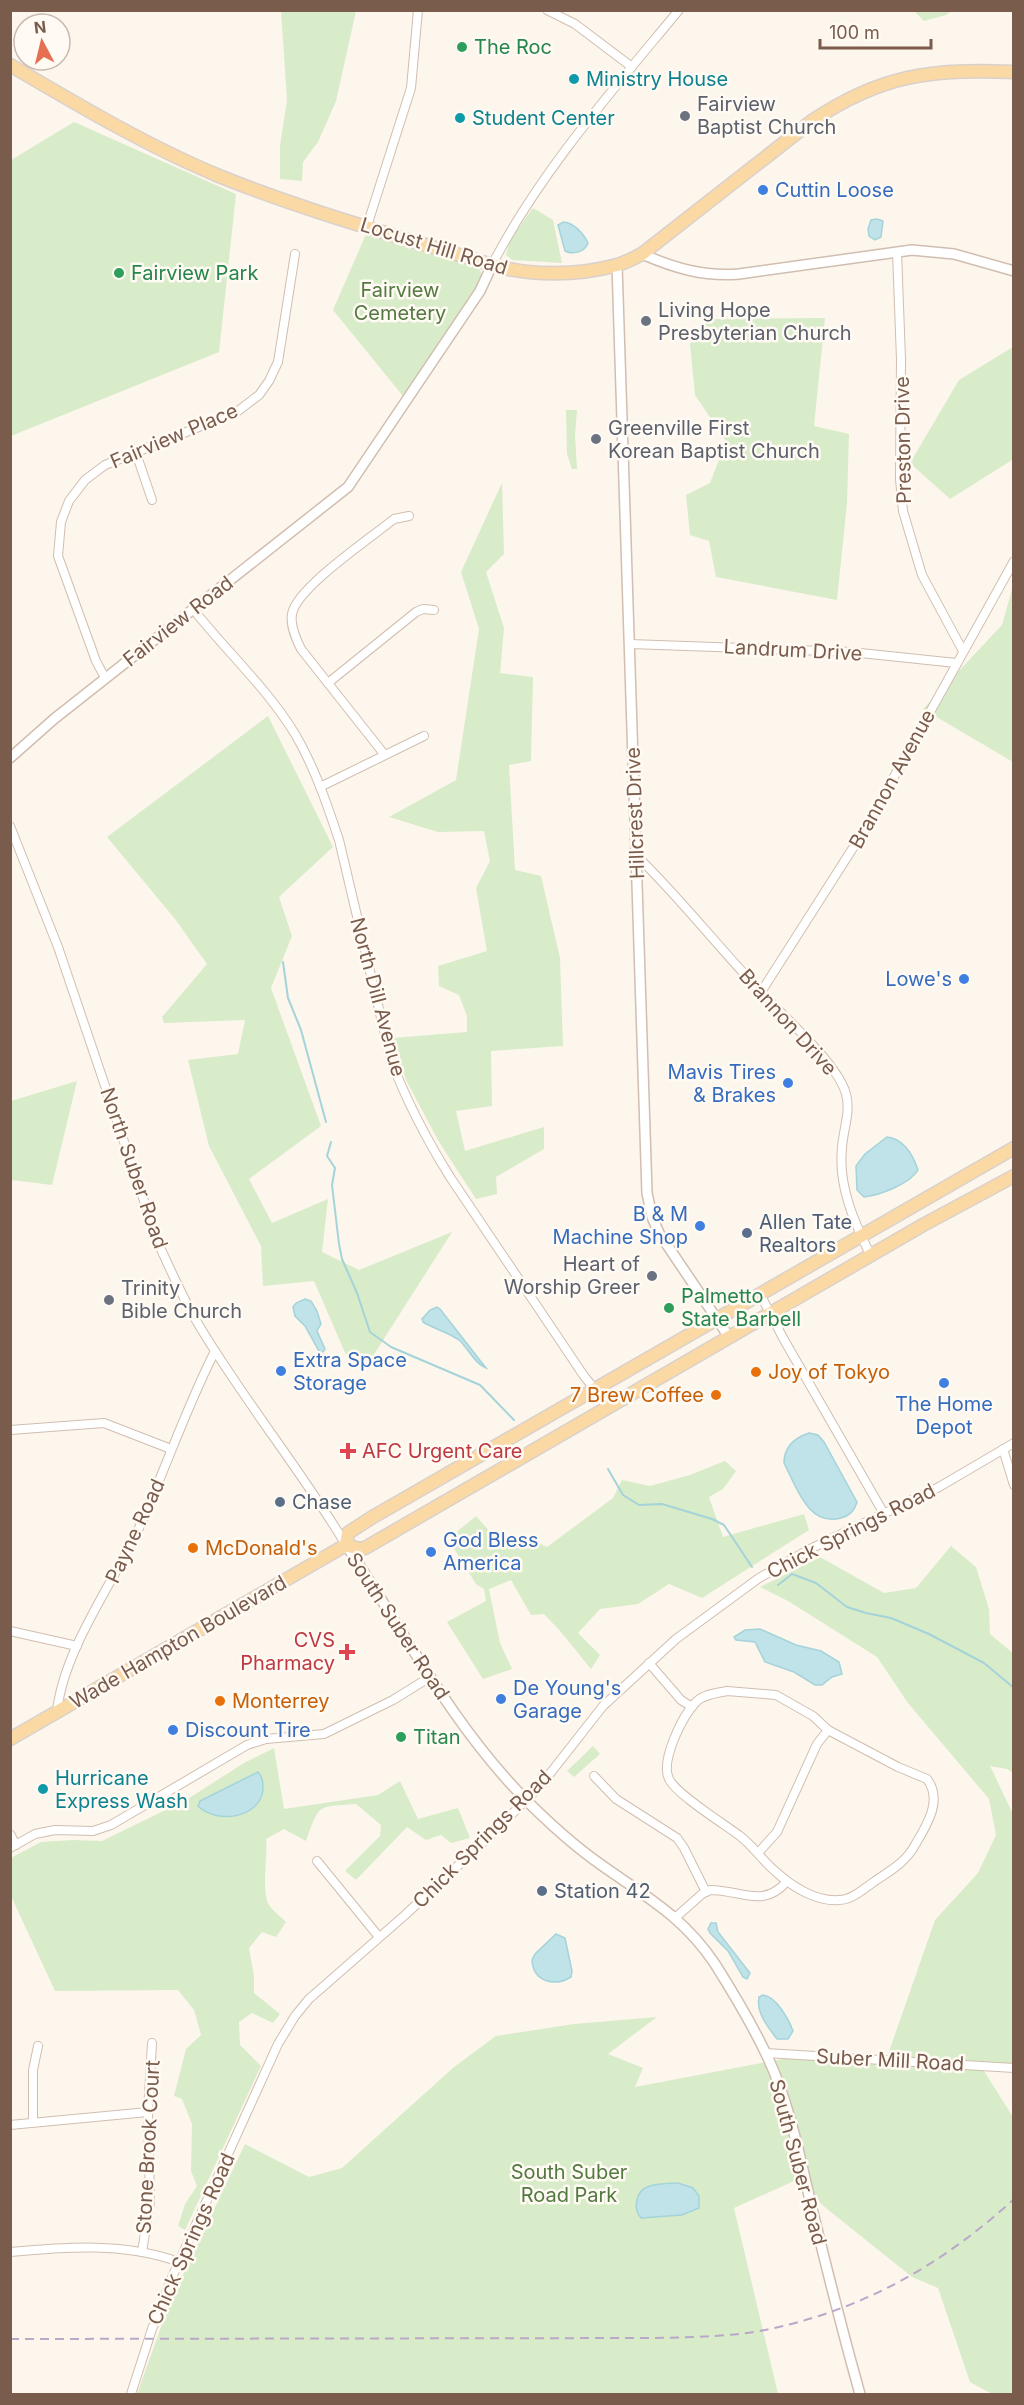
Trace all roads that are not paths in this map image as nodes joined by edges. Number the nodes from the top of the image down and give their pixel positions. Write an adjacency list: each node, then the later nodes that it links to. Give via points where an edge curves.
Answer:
1 (418, 10): 7 (street, via 411,88)
2 (547, 10): 5 (street, via 575,24)
3 (679, 10): 5 (street)
4 (10, 65): 7 (main road, Locust Hill Road, via 188,162 258,191)
5 (632, 67): 11 (street, via 518,219)
6 (1014, 72): 10 (main road, Locust Hill Road, via 930,73 888,82 852,96 796,133)
7 (367, 226): 11 (main road, Locust Hill Road)
8 (897, 252): 10 (street, via 725,275 687,270); 13 (street, via 954,254); 21 (street, Preston Drive, via 903,512 922,575)
9 (295, 254): 14 (street, Fairview Place, via 281,350 265,387 238,411)
10 (642, 254): 12 (main road, Locust Hill Road)
11 (492, 265): 12 (main road, Locust Hill Road, via 513,271 544,272); 18 (street, Fairview Road, via 480,291 348,487)
12 (617, 265): 20 (street, Hillcrest Drive)
13 (1014, 271)
14 (136, 453): 15 (street); 23 (street, Fairview Place, via 105,465 85,480 65,509 58,539 61,567)
15 (153, 500)
16 (409, 516): 24 (street, via 394,519 319,578 297,601 291,614 295,637)
17 (1014, 561): 21 (street, Brannon Avenue)
18 (193, 609): 23 (street, Fairview Road); 28 (street, North Dill Avenue, via 282,714)
19 (434, 610): 24 (street, via 416,612)
20 (630, 644): 22 (street, Landrum Drive, via 851,652); 30 (street, Hillcrest Drive)
21 (963, 651): 22 (street, Brannon Avenue)
22 (956, 663): 31 (street, Brannon Avenue, via 859,839)
23 (105, 678): 27 (street, Fairview Road)
24 (328, 683): 26 (street)
25 (424, 736): 26 (street)
26 (384, 754): 28 (street)
27 (10, 758)
28 (320, 787): 41 (street, North Dill Avenue, via 339,840 387,1044 401,1085 445,1170)
29 (10, 826): 40 (street, North Suber Road, via 58,947 159,1245 187,1305)
30 (636, 855): 31 (street, Brannon Drive); 38 (street, Hillcrest Drive, via 649,1203 659,1233)
31 (761, 992): 34 (street, Brannon Drive, via 805,1037 844,1087 848,1109 841,1173)
32 (1014, 1148): 34 (main road)
33 (1014, 1176): 35 (main road)
34 (861, 1236): 35 (street, Brannon Drive); 36 (main road)
35 (871, 1256): 37 (main road)
36 (760, 1294): 37 (street); 38 (main road)
37 (770, 1314): 39 (main road); 48 (street)
38 (716, 1319): 39 (street, Hillcrest Drive); 41 (main road)
39 (729, 1337): 42 (main road)
40 (215, 1351): 45 (street, Payne Road); 49 (street, North Suber Road)
41 (596, 1389): 42 (street, North Dill Avenue); 49 (main road, via 371,1518 348,1533)
42 (609, 1407): 49 (main road, via 365,1548)
43 (10, 1430): 45 (street, via 104,1423)
44 (1014, 1443): 46 (street, Chick Springs Road)
45 (171, 1449): 51 (street, Payne Road, via 138,1530)
46 (1003, 1449): 47 (street); 48 (street, Chick Springs Road, via 939,1487)
47 (1014, 1485)
48 (883, 1512): 52 (street, Chick Springs Road, via 745,1587)
49 (346, 1545): 53 (street, South Suber Road); 55 (main road, Wade Hampton Boulevard)
50 (10, 1631): 51 (street)
51 (77, 1646): 55 (street, Payne Road)
52 (649, 1663): 54 (street); 59 (street, Chick Springs Road, via 603,1706)
53 (430, 1677): 59 (street, South Suber Road, via 477,1745); 61 (street, via 324,1734 266,1739 247,1745 111,1825 93,1831 35,1834)
54 (692, 1707): 56 (street, via 708,1695 727,1691 776,1695 813,1716); 62 (street, via 668,1754 665,1768 669,1781)
55 (57, 1712): 57 (main road, Wade Hampton Boulevard)
56 (828, 1730): 62 (street, via 817,1744 777,1832); 64 (street, via 927,1779 935,1795 932,1810 914,1848 899,1865 856,1895 841,1900 819,1898)
57 (10, 1739)
58 (594, 1776): 65 (street, via 616,1799 677,1838)
59 (526, 1800): 66 (street, South Suber Road, via 577,1847 653,1898); 67 (street, Chick Springs Road)
60 (10, 1834): 61 (street)
61 (13, 1846)
62 (758, 1853): 64 (street)
63 (316, 1861): 67 (street)
64 (787, 1881): 65 (street, via 767,1897 720,1890)
65 (706, 1892): 66 (street)
66 (675, 1918): 70 (street, South Suber Road, via 714,1963)
67 (379, 1937): 77 (street, Chick Springs Road, via 309,1999 286,2029)
68 (152, 2043): 72 (street, Stone Brook Court)
69 (39, 2046): 73 (street, via 33,2070)
70 (766, 2053): 71 (street, Suber Mill Road); 79 (street, South Suber Road, via 795,2137)
71 (1014, 2068)
72 (148, 2112): 73 (street); 76 (street, Stone Brook Court, via 150,2202)
73 (33, 2122): 74 (street)
74 (10, 2125)
75 (10, 2252): 76 (street, via 85,2247)
76 (142, 2252): 77 (street)
77 (179, 2262): 78 (street, Chick Springs Road)
78 (131, 2394)
79 (860, 2394)

